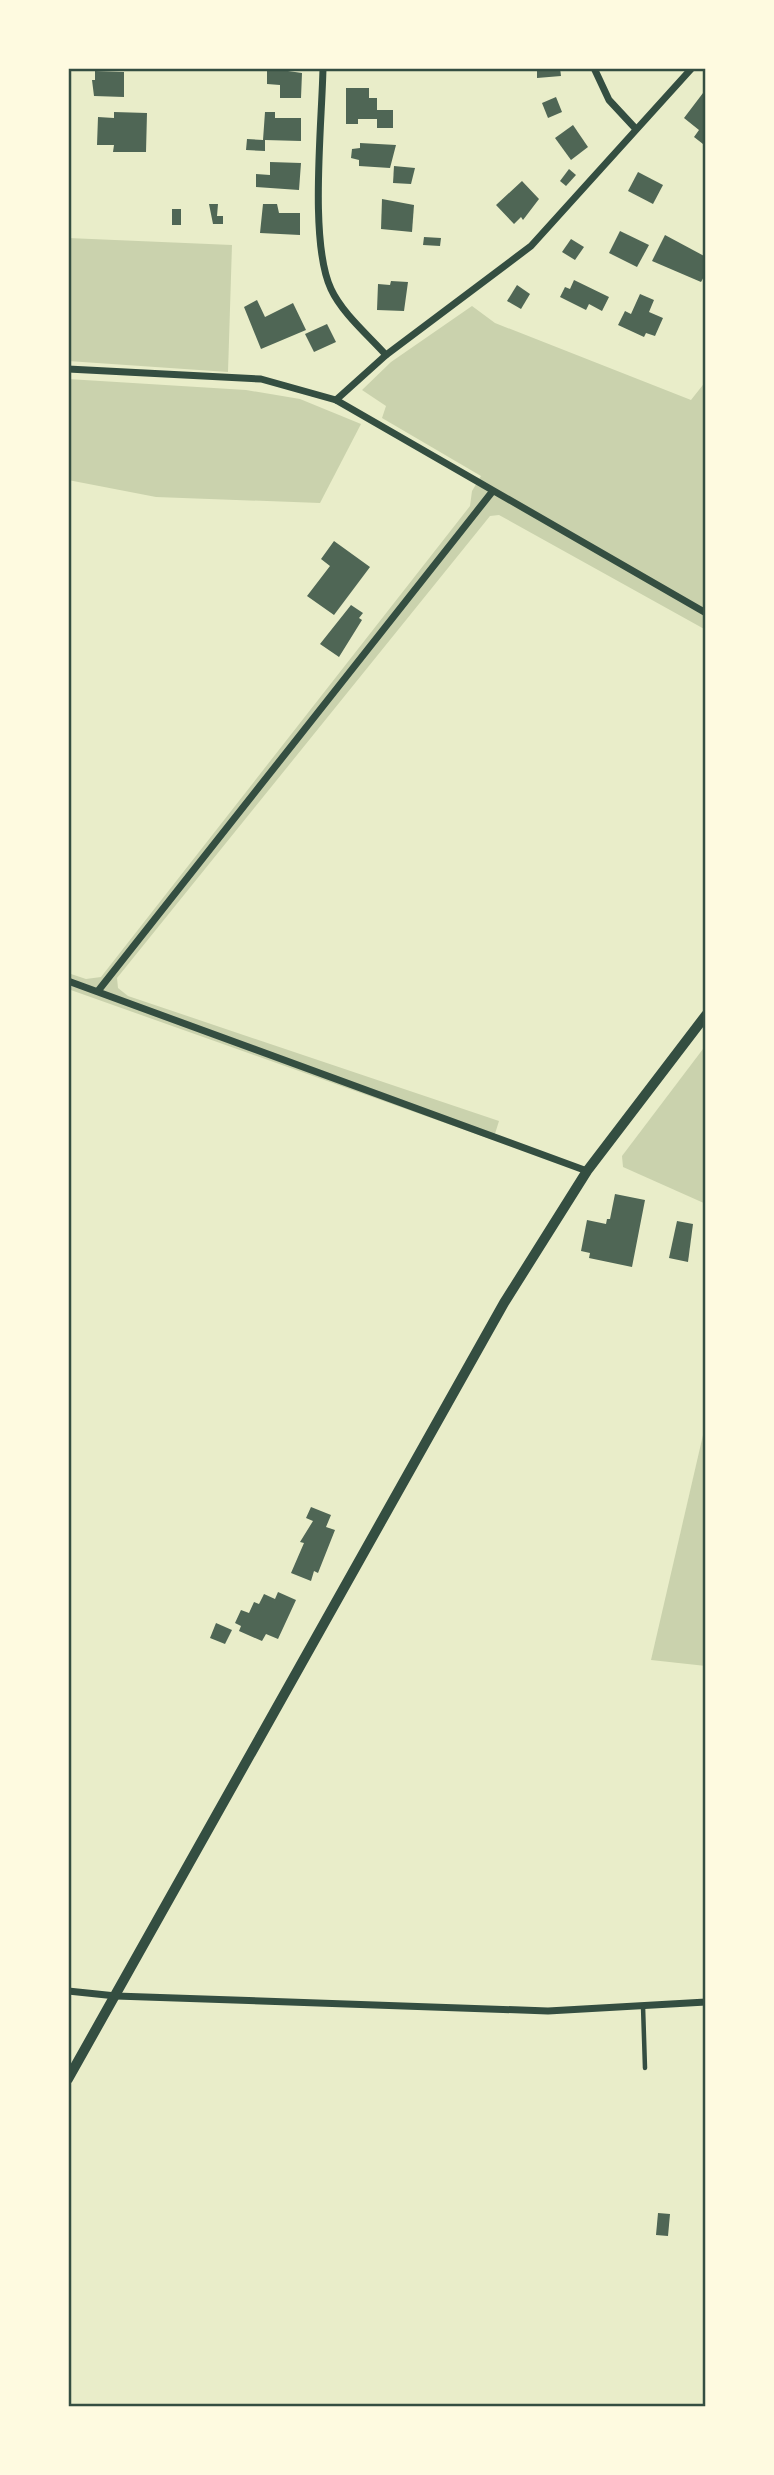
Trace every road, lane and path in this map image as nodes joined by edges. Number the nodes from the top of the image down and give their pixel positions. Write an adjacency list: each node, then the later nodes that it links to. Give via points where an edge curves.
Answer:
1 (323, 68): 5 (street, via 319,225 323,268 331,291)
2 (594, 68): 4 (street, via 609,100)
3 (692, 68): 4 (street)
4 (635, 128): 5 (street, via 531,246)
5 (386, 355): 7 (street)
6 (68, 369): 7 (street, via 261,379)
7 (336, 400): 8 (street)
8 (492, 492): 9 (street); 11 (street)
9 (706, 613)
10 (68, 981): 11 (street)
11 (97, 991): 13 (street)
12 (706, 1015): 13 (main road)
13 (587, 1171): 15 (main road, via 504,1303)
14 (68, 1991): 15 (street)
15 (116, 1996): 17 (street, via 548,2011); 19 (main road)
16 (706, 2002): 17 (street)
17 (643, 2006): 18 (lane)
18 (645, 2068)
19 (68, 2079)

